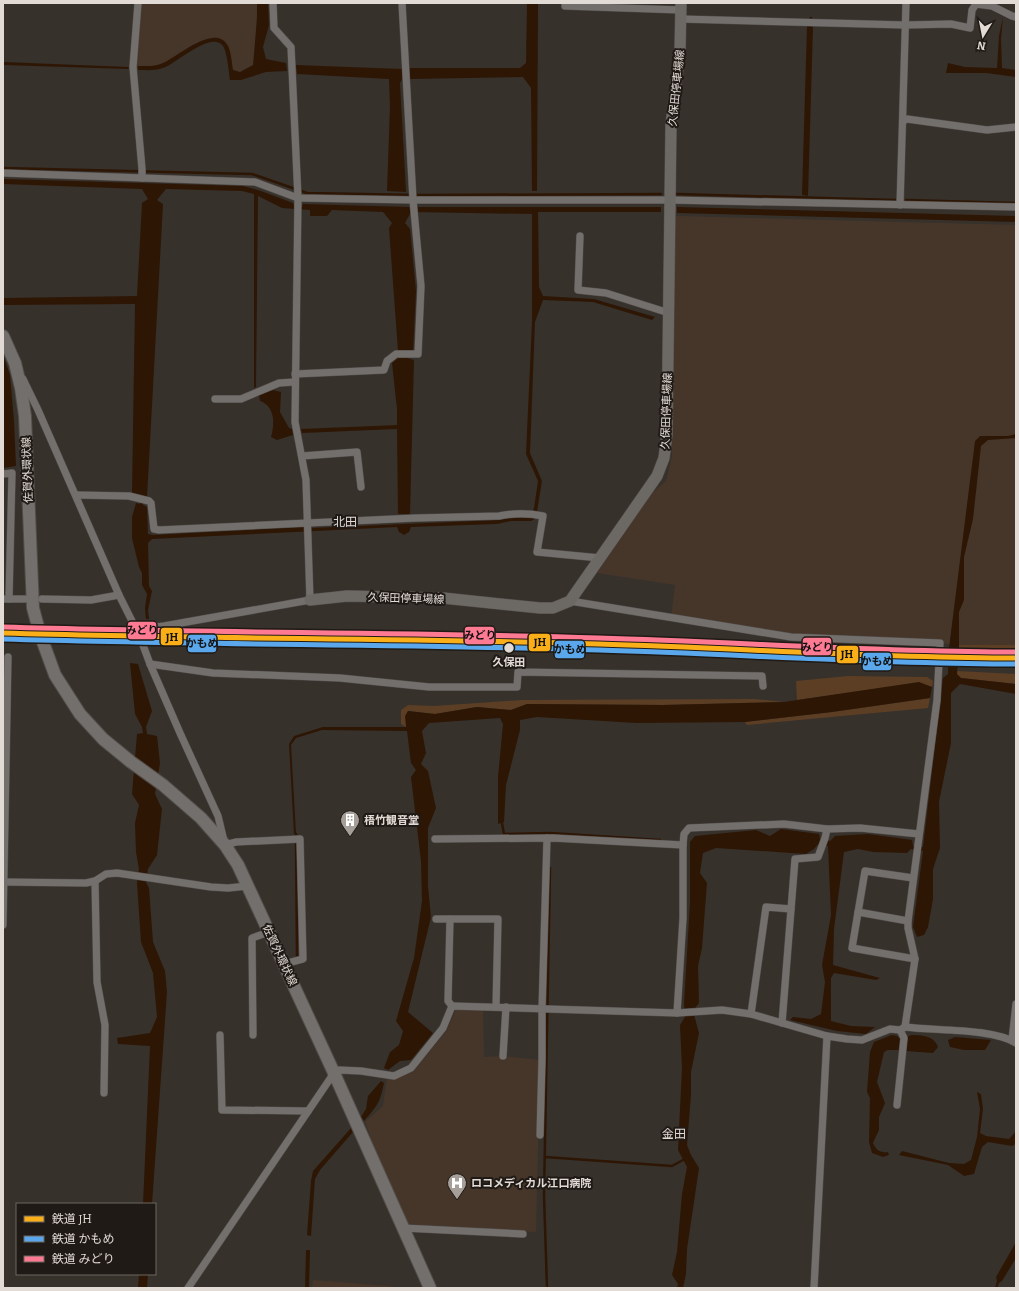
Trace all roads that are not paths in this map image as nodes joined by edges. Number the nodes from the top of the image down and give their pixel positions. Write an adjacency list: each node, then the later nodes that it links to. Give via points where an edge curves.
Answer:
1 (138, 3): 12 (street, via 133,67)
2 (272, 3): 13 (street, via 274,28 291,47)
3 (402, 3): 15 (street)
4 (565, 3): 6 (street, via 565,6)
5 (906, 3): 8 (street)
6 (681, 11): 8 (street, via 810,22); 14 (main road, 久保田停車場線, via 680,51 671,125)
7 (1016, 17): 8 (street, via 992,6 976,4 972,10 970,28 951,24)
8 (905, 25): 9 (street)
9 (903, 121): 10 (street, via 907,119 987,130); 16 (street)
10 (1016, 127)
11 (3, 173): 12 (street)
12 (142, 173): 13 (street, via 255,182)
13 (298, 196): 15 (street); 22 (street)
14 (670, 200): 15 (street); 16 (street); 19 (main road, 久保田停車場線)
15 (413, 202): 22 (street, via 421,286 418,354 396,354 387,361 384,370)
16 (900, 205): 17 (street)
17 (1016, 207)
18 (580, 236): 19 (street, via 578,290 606,293)
19 (668, 313): 29 (main road, 久保田停車場線, via 667,434 664,458 657,476)
20 (3, 336): 21 (main road, 佐賀外環状線)
21 (15, 363): 27 (street); 34 (main road, 佐賀外環状線, via 25,416)
22 (295, 378): 23 (street, via 242,399); 24 (street, via 297,431)
23 (215, 400)
24 (302, 456): 26 (street, via 357,452); 28 (street, via 306,480)
25 (3, 474): 31 (street, via 12,473)
26 (361, 487)
27 (76, 495): 28 (street, via 129,496 149,501 154,529 159,530); 30 (street)
28 (306, 523): 29 (street, via 529,513 542,516 537,552); 32 (street)
29 (600, 558): 33 (main road, 久保田停車場線)
30 (119, 595): 34 (street, via 91,600); 35 (street)
31 (6, 599): 34 (street)
32 (310, 600): 33 (main road, 久保田停車場線, via 347,596 443,598 540,608 553,608); 35 (street, via 164,626)
33 (570, 601): 40 (street, via 791,637 940,643 937,700)
34 (33, 602): 44 (main road, 佐賀外環状線, via 40,634 55,675 80,714 103,739 201,818)
35 (135, 626): 37 (street)
36 (8, 657): 47 (street)
37 (150, 664): 38 (street, via 213,673 340,678 429,687 517,687 518,672 762,676); 44 (street, via 218,816)
38 (763, 686)
39 (827, 829): 40 (street, via 860,828); 43 (street, via 784,824 689,828 684,834); 49 (street, via 818,857 795,859)
40 (919, 834): 45 (street)
41 (550, 838): 42 (street); 43 (street); 62 (street)
42 (435, 840)
43 (684, 842): 63 (street)
44 (225, 845): 48 (main road, 佐賀外環状線); 57 (street, via 236,842 300,839 302,960)
45 (913, 878): 50 (street, via 865,871); 53 (street)
46 (95, 881): 47 (street); 48 (street, via 106,874 117,873 211,888); 73 (street, via 98,982 105,1025)
47 (3, 882): 54 (street)
48 (248, 886): 55 (main road, 佐賀外環状線)
49 (791, 909): 64 (street, via 766,907); 65 (street)
50 (858, 912): 53 (street); 56 (street, via 852,948)
51 (450, 919): 52 (street); 59 (street, via 448,1001); 60 (street, via 498,919)
52 (436, 920)
53 (908, 920): 56 (street)
54 (3, 925)
55 (269, 932): 57 (main road, 佐賀外環状線); 68 (street, via 252,938)
56 (915, 959): 66 (street)
57 (284, 964): 72 (main road, 佐賀外環状線)
58 (1016, 1004): 70 (street)
59 (452, 1006): 60 (street); 72 (street, via 443,1028 411,1068 394,1076 346,1070)
60 (496, 1007): 61 (street)
61 (506, 1007): 62 (street); 71 (street)
62 (542, 1009): 63 (street); 76 (street)
63 (680, 1013): 64 (street, via 722,1010)
64 (751, 1014): 65 (street)
65 (782, 1023): 69 (street)
66 (903, 1028): 69 (street, via 890,1029 862,1040); 70 (street, via 976,1033); 74 (street)
67 (220, 1035): 75 (street, via 222,1110)
68 (253, 1035)
69 (827, 1036): 81 (street)
70 (1014, 1041)
71 (503, 1056)
72 (334, 1073): 75 (street); 77 (main road, 佐賀外環状線)
73 (104, 1093)
74 (897, 1105)
75 (308, 1111): 79 (street)
76 (540, 1135)
77 (403, 1228): 78 (street); 80 (main road, 佐賀外環状線)
78 (523, 1234)
79 (188, 1288)
80 (430, 1288)
81 (814, 1288)

